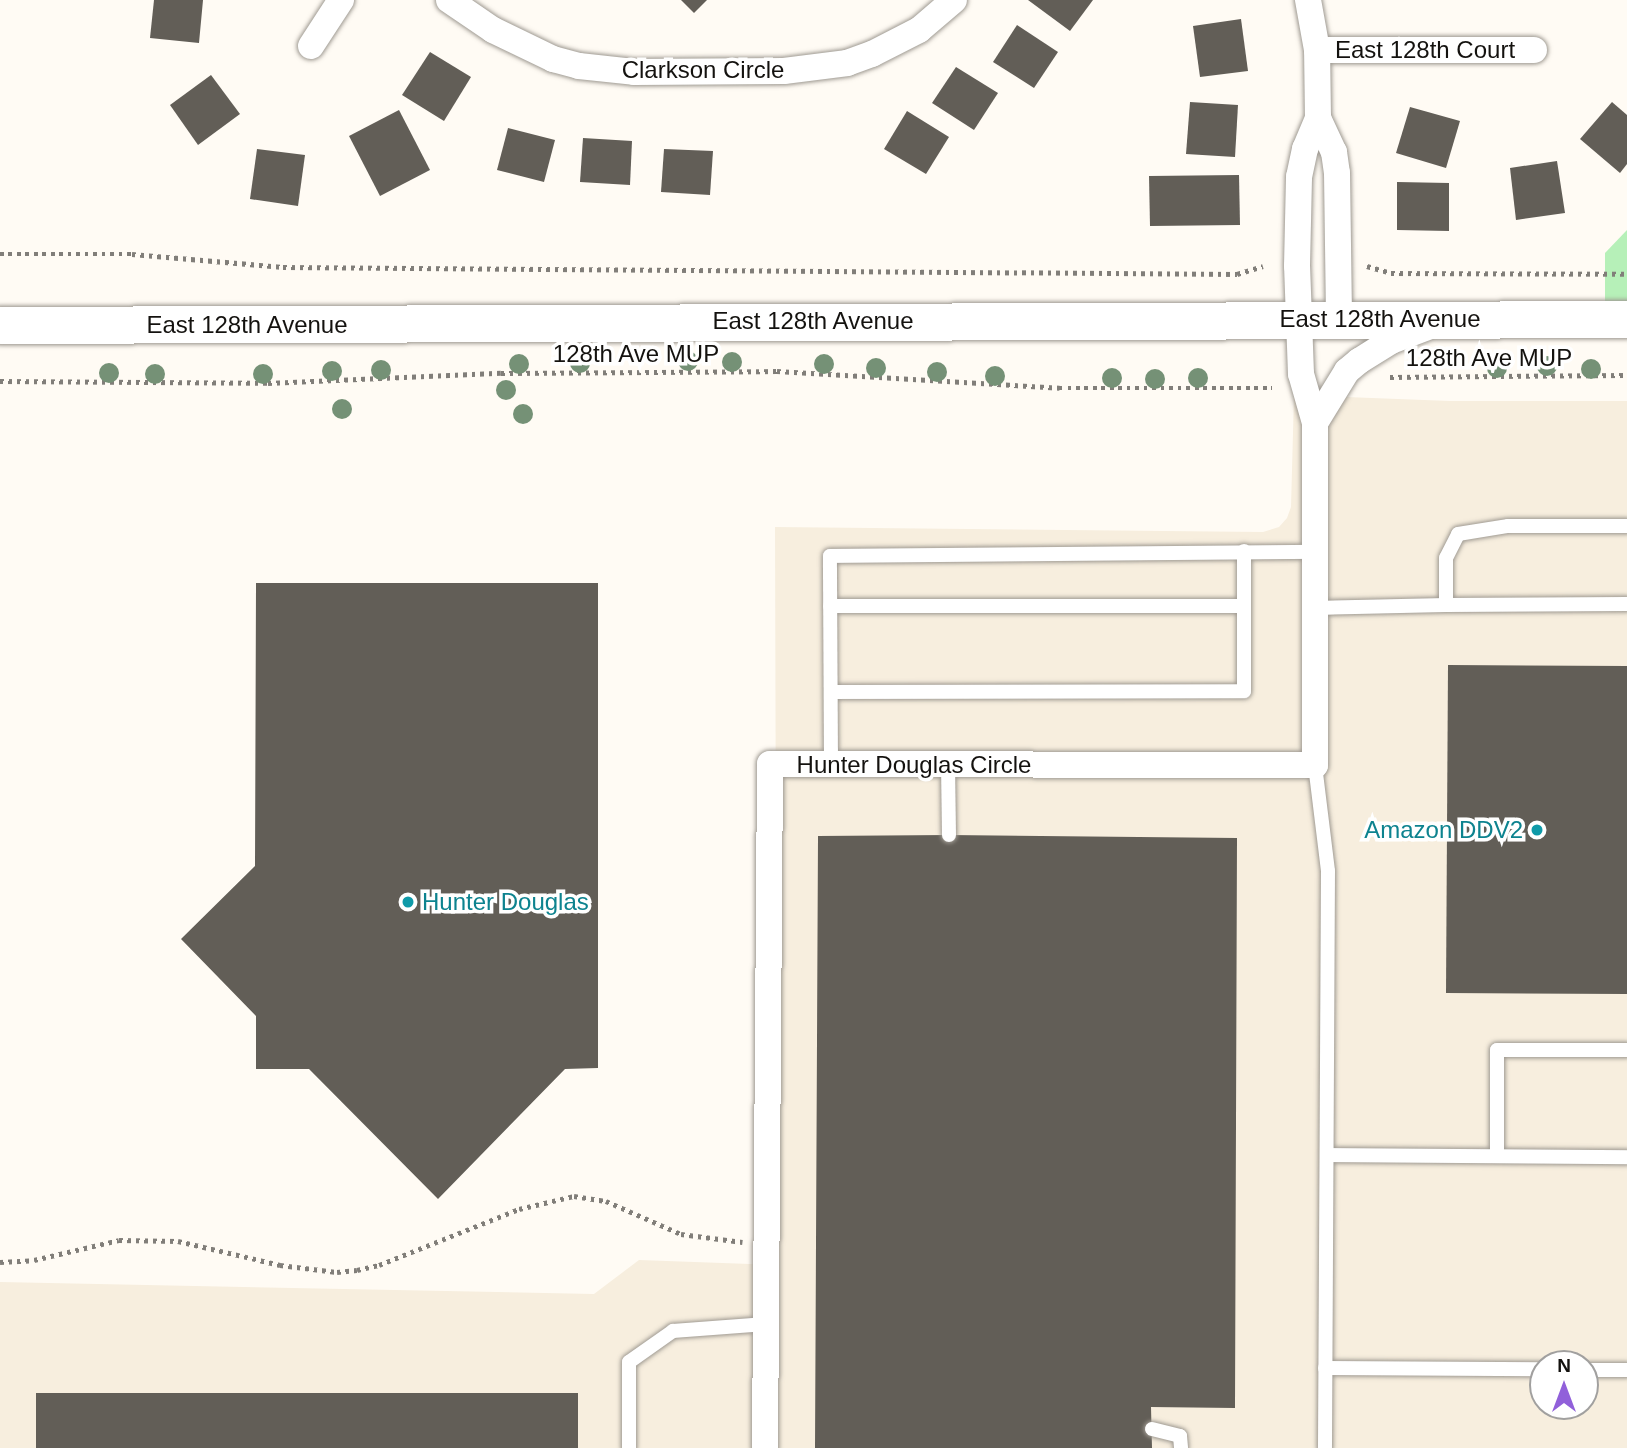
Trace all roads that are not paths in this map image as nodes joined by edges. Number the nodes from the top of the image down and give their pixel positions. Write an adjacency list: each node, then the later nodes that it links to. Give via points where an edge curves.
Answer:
1 (341, 0): 5 (street)
2 (449, 0): 3 (street, Clarkson Circle, via 493,30 553,59 634,72 784,71 847,63 919,30)
3 (954, 0)
4 (1308, 0): 6 (street)
5 (311, 46)
6 (1317, 50): 7 (street, East 128th Court); 8 (street)
7 (1534, 50)
8 (1318, 118): 9 (street, via 1299,177); 10 (street, via 1336,162)
9 (1298, 318): 10 (main road, East 128th Avenue); 13 (main road, East 128th Avenue); 14 (street, via 1301,374)
10 (1339, 318): 11 (main road, East 128th Avenue)
11 (1451, 318): 12 (main road, East 128th Avenue); 14 (street, via 1391,341 1346,371)
12 (1627, 319)
13 (0, 325)
14 (1315, 423): 17 (street)
15 (1627, 526): 19 (lane, via 1508,526 1458,534 1446,558)
16 (1244, 551): 17 (lane); 20 (lane, via 830,556); 21 (lane)
17 (1314, 552): 22 (street)
18 (1627, 604): 19 (lane)
19 (1446, 605): 22 (lane)
20 (830, 606): 21 (lane); 23 (lane)
21 (1244, 606): 23 (lane, via 1244,691)
22 (1315, 607): 26 (street)
23 (831, 692): 24 (lane)
24 (831, 764): 25 (street, Hunter Douglas Circle); 32 (street, Hunter Douglas Circle, via 770,764)
25 (948, 764): 26 (street, Hunter Douglas Circle); 27 (lane)
26 (1315, 765): 29 (lane, via 1328,871)
27 (949, 835)
28 (1627, 1050): 30 (lane, via 1497,1050)
29 (1328, 1155): 30 (lane); 33 (lane)
30 (1497, 1156): 31 (lane)
31 (1627, 1157)
32 (766, 1324): 38 (lane, via 673,1331 629,1362); 39 (street, Hunter Douglas Circle)
33 (1325, 1368): 34 (lane); 41 (lane)
34 (1529, 1369)
35 (1599, 1370): 36 (lane)
36 (1627, 1370)
37 (1152, 1429): 40 (lane, via 1181,1436)
38 (629, 1448)
39 (765, 1448)
40 (1181, 1448)
41 (1325, 1448)

